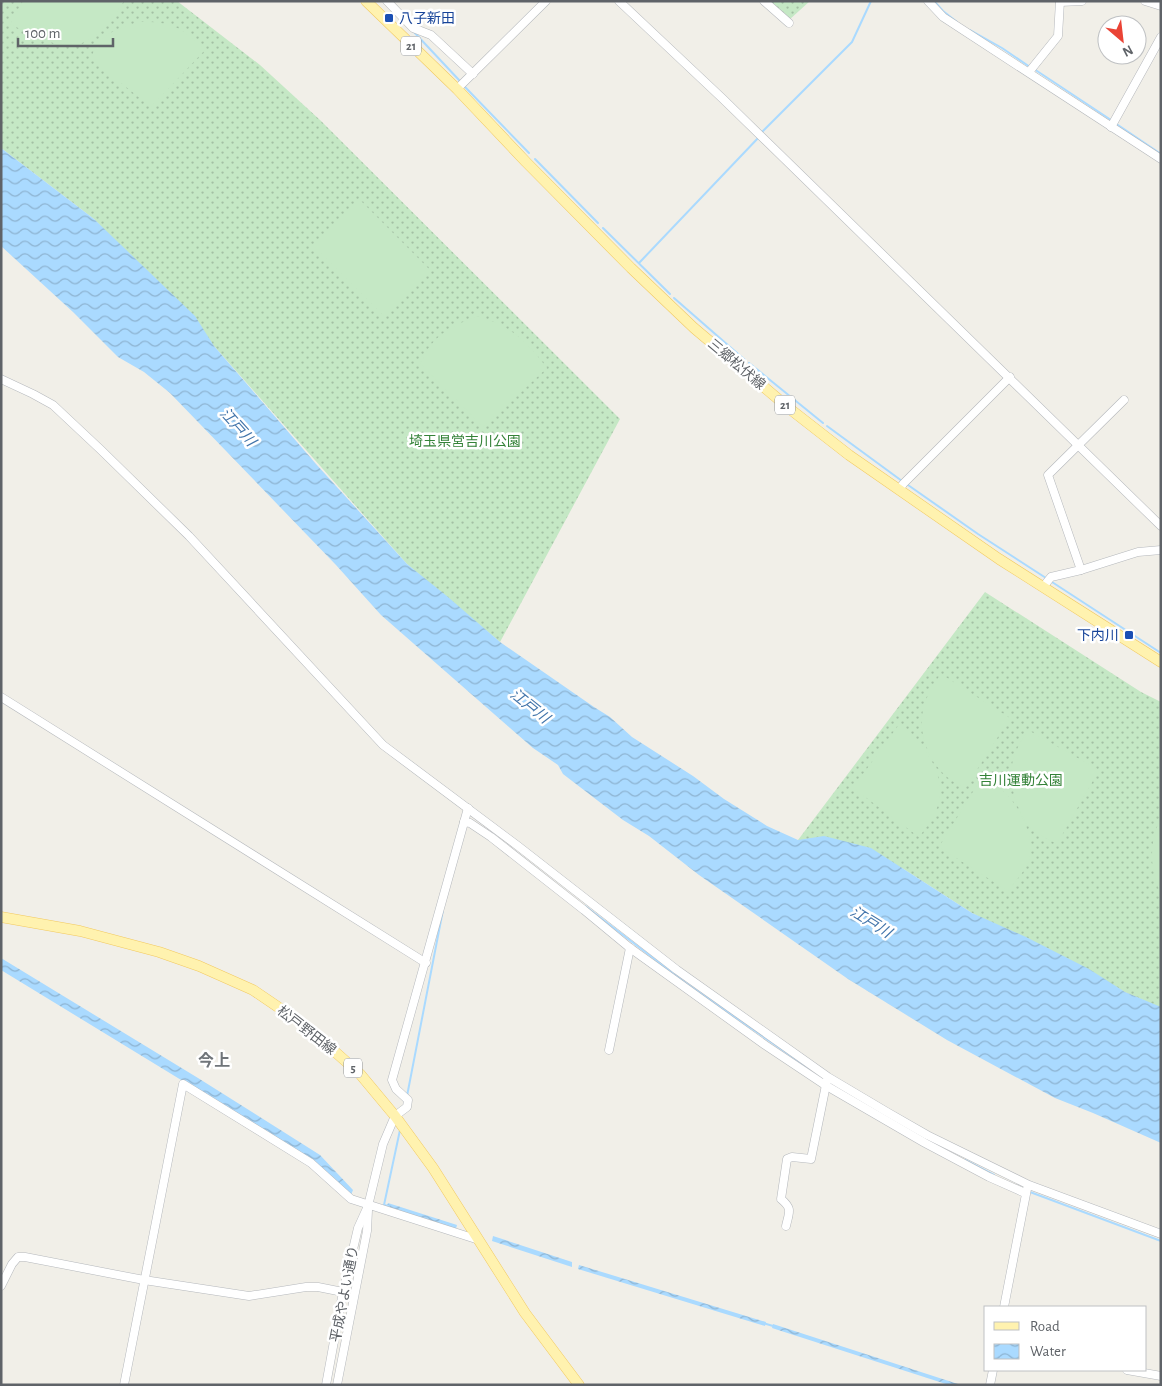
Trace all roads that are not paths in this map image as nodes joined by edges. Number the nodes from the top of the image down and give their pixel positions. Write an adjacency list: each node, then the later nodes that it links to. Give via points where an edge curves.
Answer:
1 (366, 1): 15 (main road, 三郷松伏線 / 21)
2 (387, 1): 14 (street, via 413,28 431,35)
3 (546, 1): 14 (street)
4 (619, 1): 18 (street)
5 (764, 1): 11 (street)
6 (928, 1): 13 (street, via 943,17)
7 (1082, 1): 9 (street)
8 (1145, 1): 10 (street)
9 (1060, 2): 13 (street, via 1058,36)
10 (1161, 6)
11 (789, 23)
12 (1161, 37): 16 (street)
13 (1029, 72): 16 (street)
14 (473, 74): 15 (street)
15 (457, 90): 22 (main road, 三郷松伏線 / 21, via 666,302 790,409)
16 (1111, 127): 17 (street)
17 (1161, 159)
18 (1010, 377): 21 (street); 22 (street)
19 (1, 379): 29 (street, via 46,401 71,422 189,536 383,745)
20 (1124, 400): 21 (street)
21 (1079, 446): 23 (street); 25 (street, via 1048,475)
22 (900, 489): 26 (main road, 三郷松伏線 / 21, via 992,554)
23 (1161, 526)
24 (1161, 550): 25 (street, via 1138,552)
25 (1081, 570): 26 (street)
26 (1047, 583): 27 (main road, 三郷松伏線 / 21)
27 (1161, 662)
28 (1, 697): 33 (street)
29 (468, 808): 30 (street); 35 (street)
30 (464, 822): 32 (street, via 491,837); 33 (street)
31 (1, 917): 36 (main road, 松戸野田線 / 5, via 80,931 159,952 253,990 333,1049 360,1074)
32 (630, 948): 34 (street); 35 (street, via 765,1045)
33 (426, 964): 36 (street, 平成やよい通り, via 392,1080 408,1100 407,1107)
34 (609, 1050)
35 (826, 1081): 37 (street); 38 (street, via 925,1143); 40 (street, via 811,1160 787,1159 781,1199 789,1208)
36 (395, 1116): 39 (street, 平成やよい通り, via 383,1144); 42 (main road, 松戸野田線 / 5)
37 (1029, 1185): 38 (street); 41 (street)
38 (1026, 1193): 46 (street)
39 (368, 1206): 42 (street); 43 (street, via 351,1199 311,1163 183,1084); 45 (street, 平成やよい通り, via 358,1228); 52 (street, 平成やよい通り, via 367,1231)
40 (786, 1226)
41 (1161, 1234)
42 (479, 1240): 53 (main road, 松戸野田線 / 5, via 525,1313)
43 (144, 1280): 44 (street, via 18,1257); 45 (street, via 249,1296 306,1287); 50 (street)
44 (1, 1286)
45 (344, 1292): 51 (street, 平成やよい通り)
46 (1004, 1306)
47 (993, 1371): 54 (street)
48 (1133, 1371): 49 (street)
49 (1161, 1376)
50 (124, 1385)
51 (326, 1385)
52 (337, 1385)
53 (579, 1385)
54 (990, 1385)

